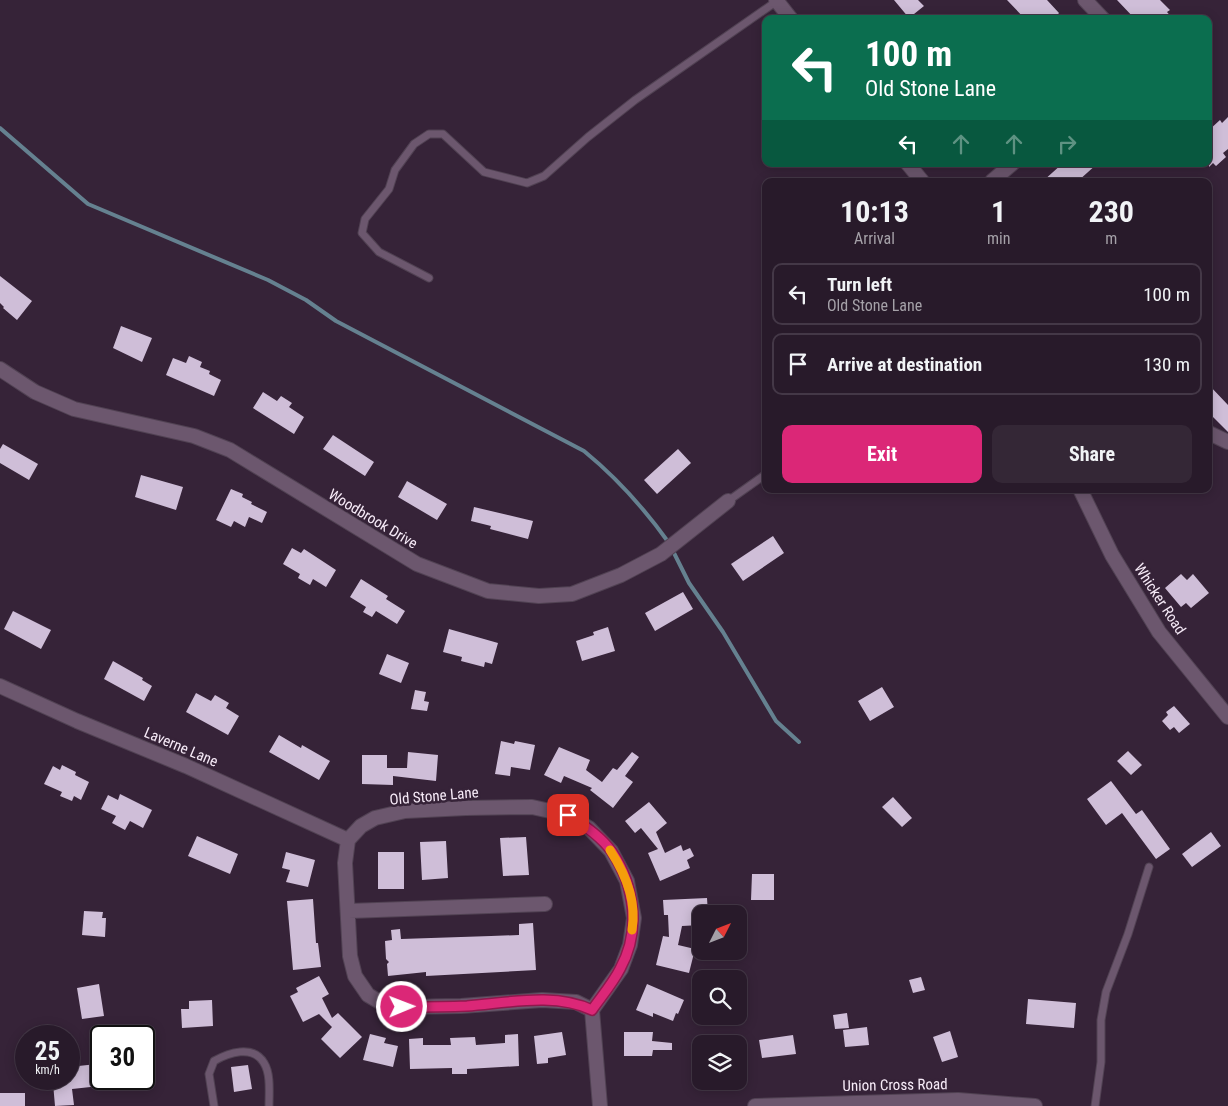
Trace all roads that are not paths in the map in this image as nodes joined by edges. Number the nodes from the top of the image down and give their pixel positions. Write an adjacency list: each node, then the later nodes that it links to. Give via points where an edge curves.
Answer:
1 (1085, 0): 4 (street)
2 (776, 1): 3 (street); 9 (lane, via 636,100 544,176 527,183 484,172 443,134 429,134 414,144 395,170 389,189 364,219 362,233 379,252)
3 (788, 15)
4 (1099, 15)
5 (910, 167): 7 (street)
6 (1008, 167): 8 (street)
7 (920, 178)
8 (996, 178)
9 (429, 278)
10 (0, 369): 15 (street, Woodbrook Drive, via 35,392 74,409 194,436 230,450 417,564 488,591 539,596 572,594 621,575 661,554)
11 (1212, 434): 12 (street)
12 (1228, 442)
13 (762, 477): 15 (lane)
14 (1082, 493): 17 (street, Whicker Road, via 1112,555 1159,632)
15 (728, 501)
16 (0, 686): 18 (street, Laverne Lane)
17 (1228, 717)
18 (348, 840): 21 (street, via 345,863); 22 (street, Old Stone Lane, via 361,826 375,818 405,811 532,807 568,815 589,828 611,851 627,881 634,918 630,945 621,968)
19 (1149, 867): 29 (lane, via 1106,992)
20 (545, 904): 21 (street)
21 (349, 911): 22 (street, via 350,956 355,976 368,995 385,1005 461,1006 542,1000 576,1002)
22 (592, 1010): 26 (street)
23 (957, 1103): 27 (street, Union Cross Road); 28 (street, Union Cross Road)
24 (214, 1106): 25 (lane, via 209,1074 214,1061 226,1054 242,1052 254,1054 264,1063)
25 (269, 1106)
26 (600, 1106)
27 (755, 1106)
28 (1035, 1106)
29 (1095, 1106)

